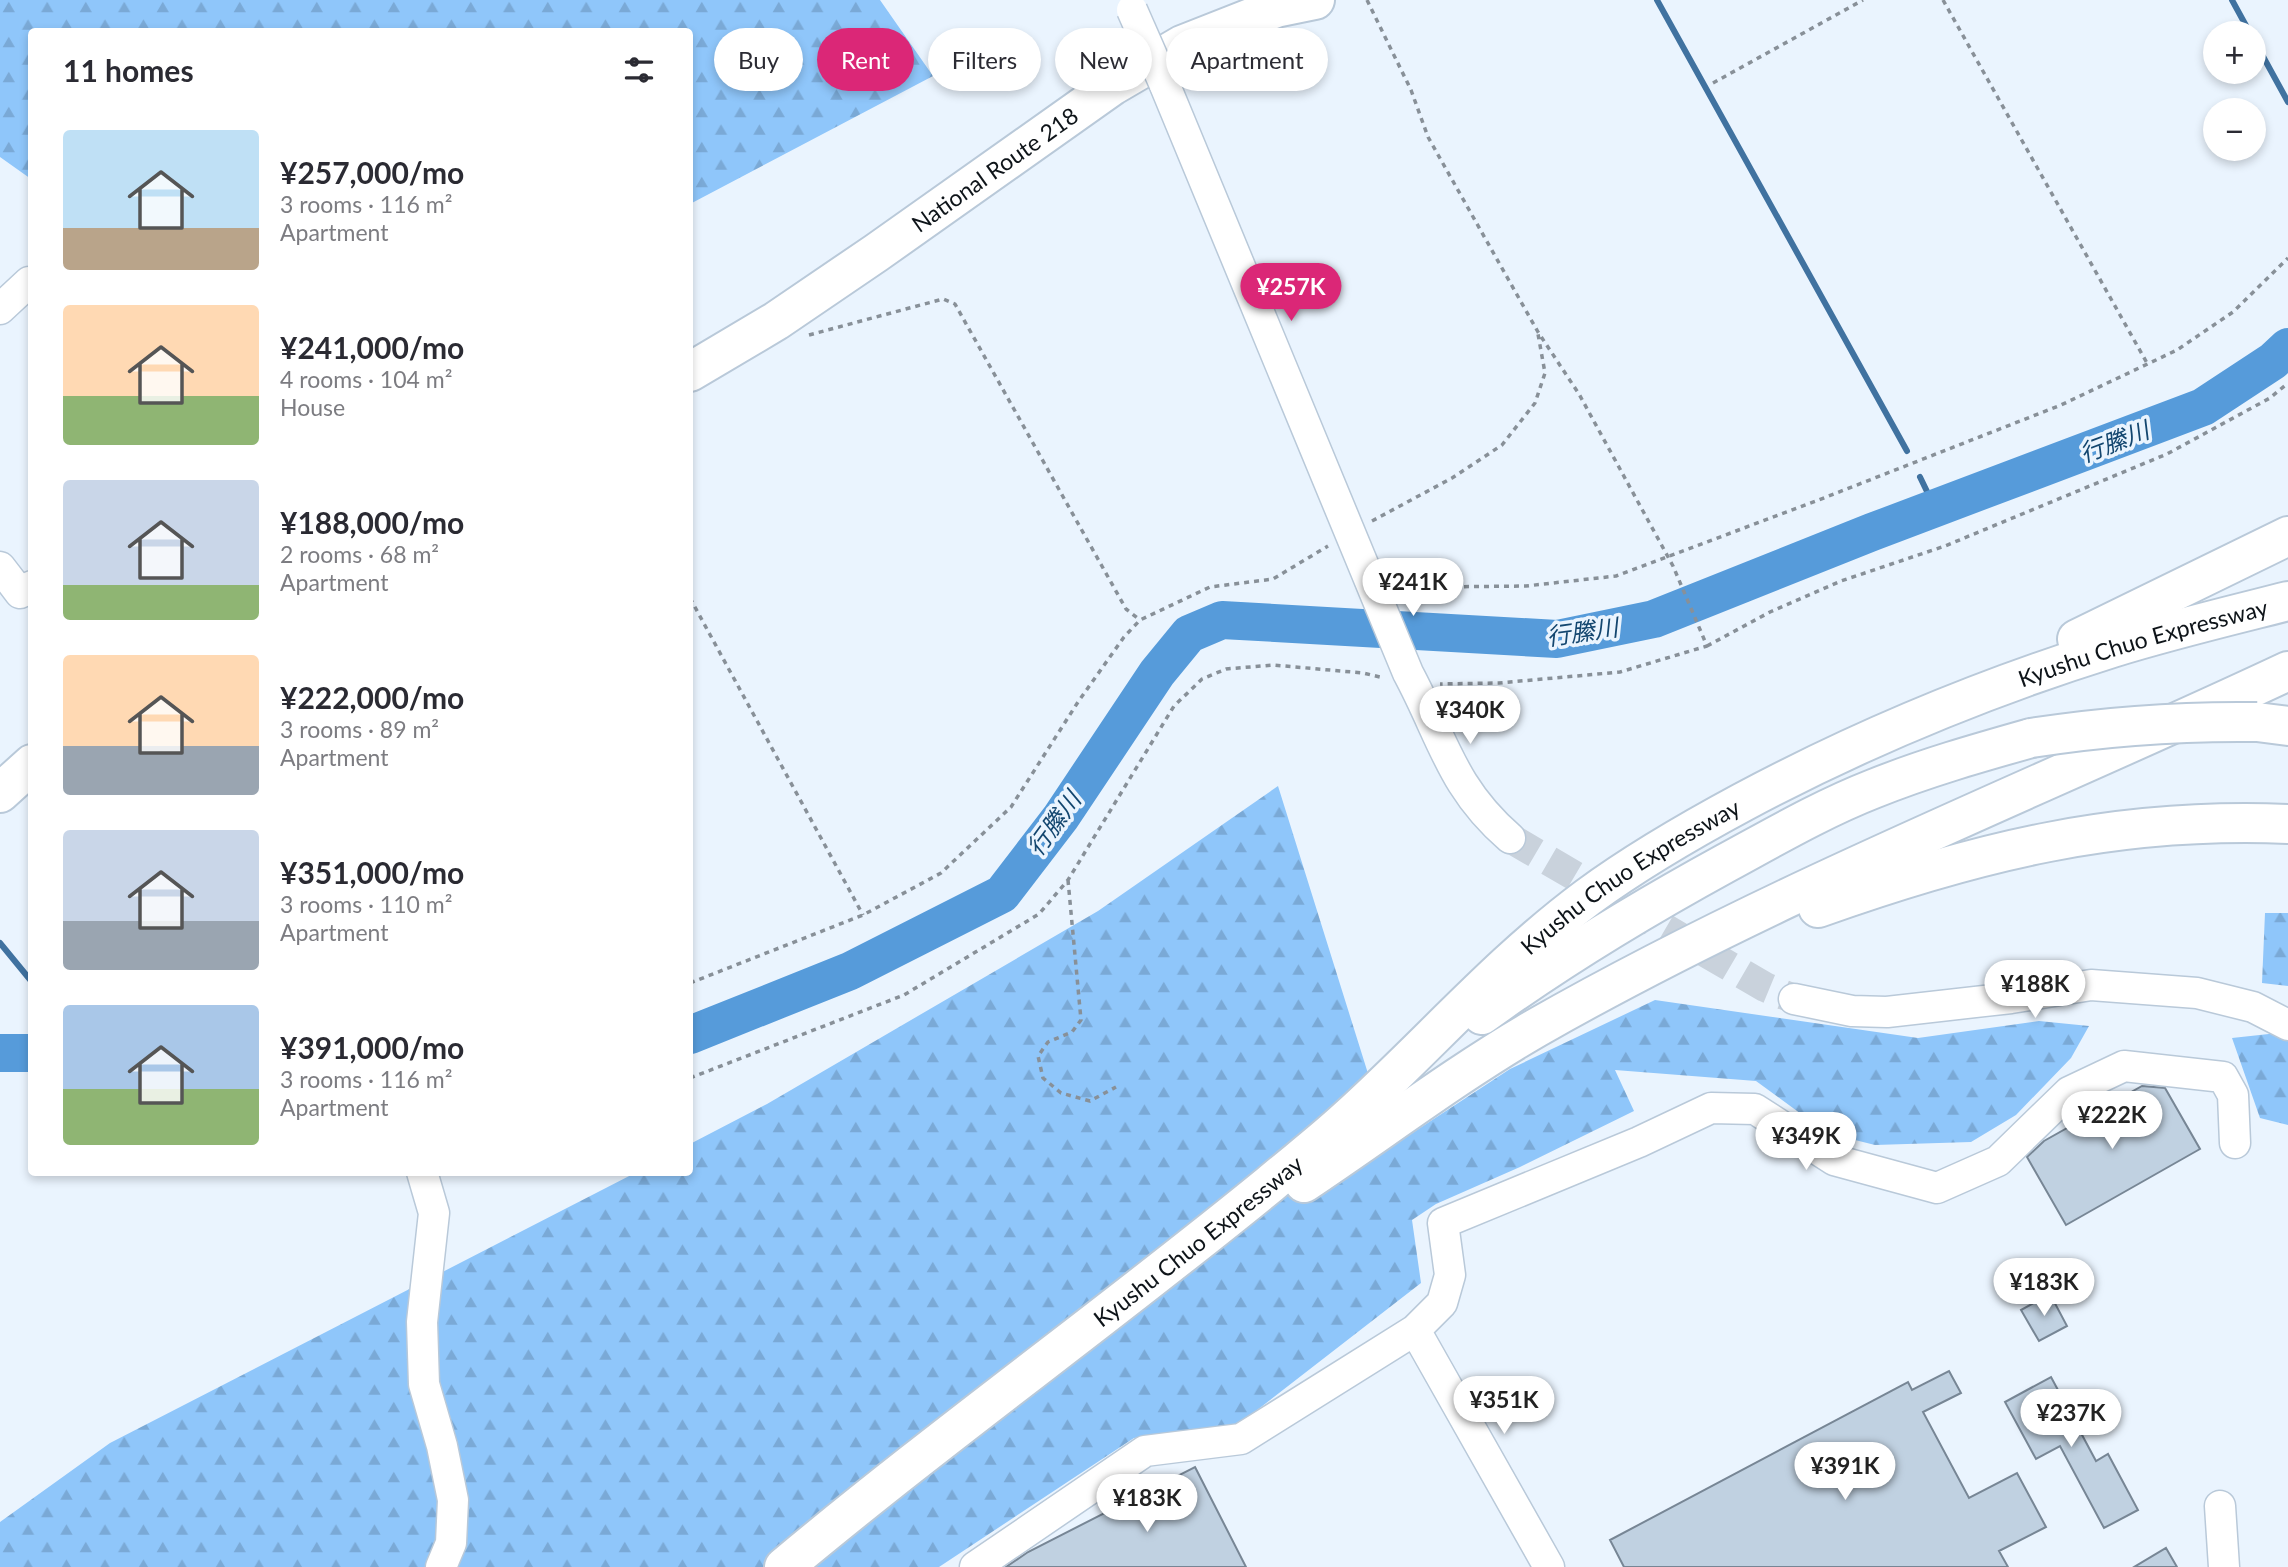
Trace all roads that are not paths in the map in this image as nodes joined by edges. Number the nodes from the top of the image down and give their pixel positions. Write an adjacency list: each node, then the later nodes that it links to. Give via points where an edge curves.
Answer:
1 (1315, 0): 5 (highway, National Route 218, via 1276,8 1182,45 1112,86 877,253)
2 (1130, 5): 16 (street, bridge, via 1451,767 1488,819)
3 (28, 283): 4 (street)
4 (0, 309)
5 (693, 370)
6 (2288, 536): 12 (highway)
7 (0, 567): 8 (street, via 20,593)
8 (28, 588)
9 (2288, 601): 12 (highway, Kyushu Chuo Expressway, via 2112,648)
10 (2288, 671): 19 (highway, Kyushu Chuo Expressway, via 1721,930)
11 (2273, 724): 19 (highway, bridge, via 2146,723 2031,738 1871,790 1703,876 1512,993 1408,1070)
12 (1886, 731): 19 (highway, Kyushu Chuo Expressway, via 1669,843 1585,899 1514,958)
13 (28, 768): 14 (highway)
14 (0, 793)
15 (2288, 824): 19 (highway, via 2181,824 2083,835 1995,852 1892,882 1657,978 1502,1060)
16 (1510, 838)
17 (1794, 999): 18 (street, via 1852,1011 1887,1012 2091,985 2197,993 2253,1007)
18 (2288, 1025)
19 (1363, 1126): 25 (highway, Kyushu Chuo Expressway, via 1194,1245)
20 (2235, 1143): 22 (street, via 2233,1095 2223,1077 2124,1066 2069,1092 1998,1161 1937,1188 1834,1160 1755,1109 1711,1108 1443,1223 1450,1275 1442,1303)
21 (423, 1176): 24 (street, via 434,1213 422,1322 424,1384 453,1500 451,1543)
22 (1415, 1330): 26 (street, via 1241,1439 1145,1451); 27 (street)
23 (2220, 1506): 28 (street)
24 (441, 1567)
25 (783, 1567)
26 (975, 1567)
27 (1549, 1567)
28 (2224, 1567)

